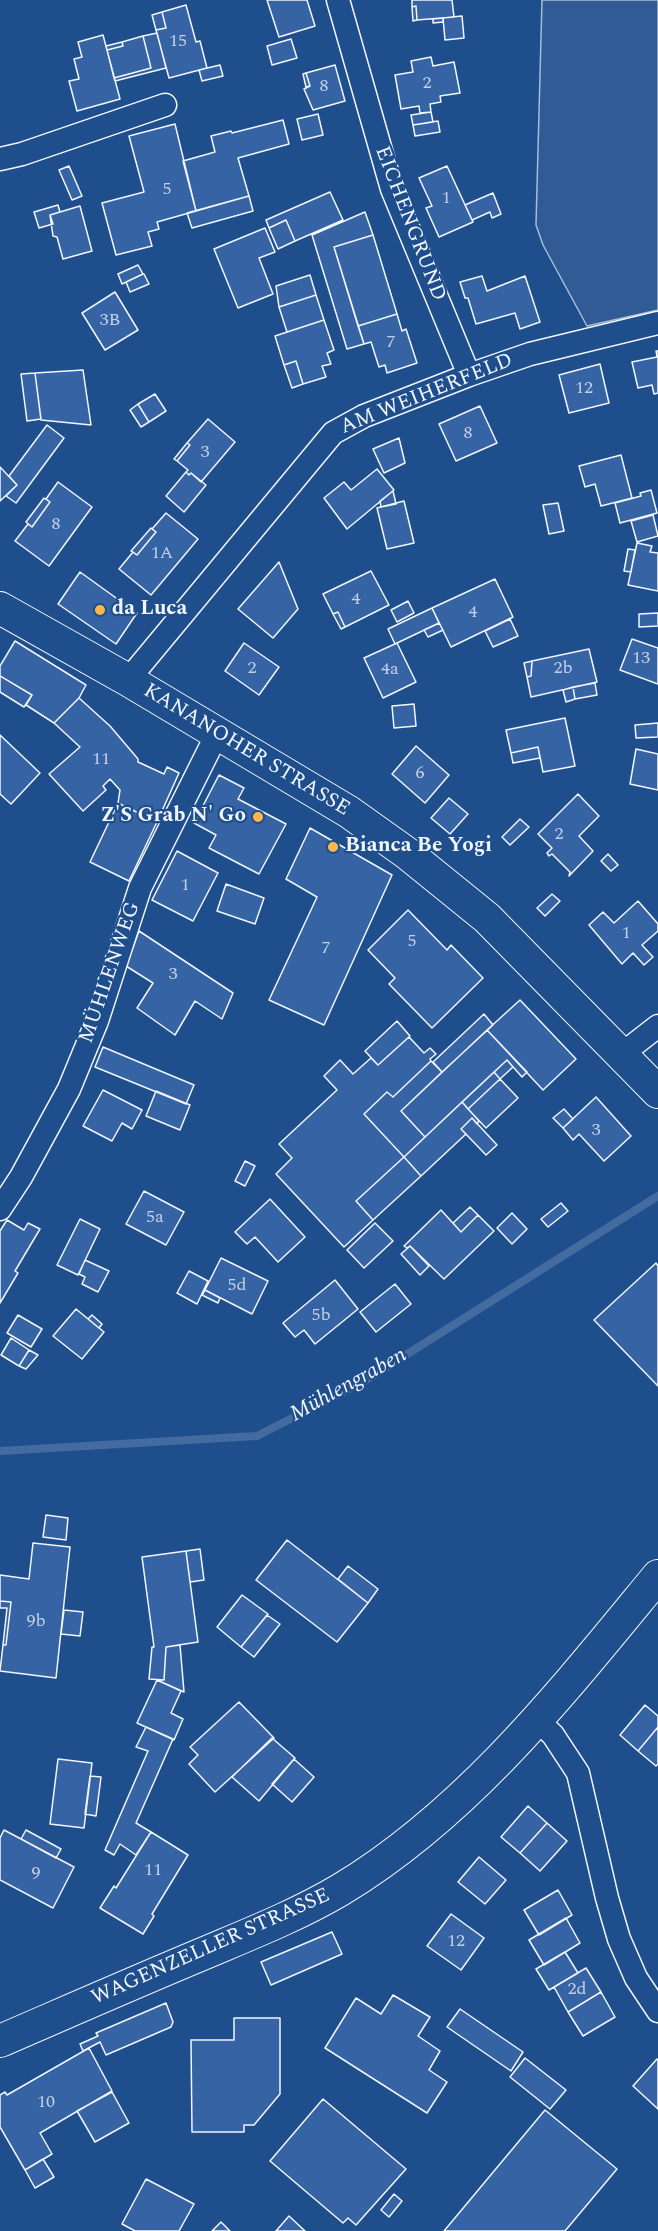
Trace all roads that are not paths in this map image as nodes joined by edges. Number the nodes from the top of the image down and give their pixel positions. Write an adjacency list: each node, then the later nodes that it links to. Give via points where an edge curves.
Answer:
1 (338, 0): 5 (street, EICHENGRUND, via 392,189)
2 (165, 105): 3 (street)
3 (0, 159)
4 (658, 323): 5 (street, AM WEIHERFELD, via 530,354)
5 (469, 375): 7 (street, AM WEIHERFELD, via 364,416 333,433)
6 (0, 608): 7 (street, KANANOHER STRASSE)
7 (128, 680): 8 (street, KANANOHER STRASSE)
8 (217, 734): 10 (street, KANANOHER STRASSE, via 349,812 442,881 487,918); 12 (street, MÜHLENWEG, via 140,888 98,1021 69,1089)
9 (658, 1026): 10 (street)
10 (622, 1054): 11 (street, KANANOHER STRASSE)
11 (658, 1092)
12 (0, 1209)
13 (658, 1576): 14 (street, WAGENZELLER STRASSE)
14 (537, 1720): 15 (street, via 553,1735 578,1773 619,1939 636,1978); 16 (street, WAGENZELLER STRASSE, via 395,1853 339,1890 266,1926)
15 (658, 2012)
16 (0, 2041)

